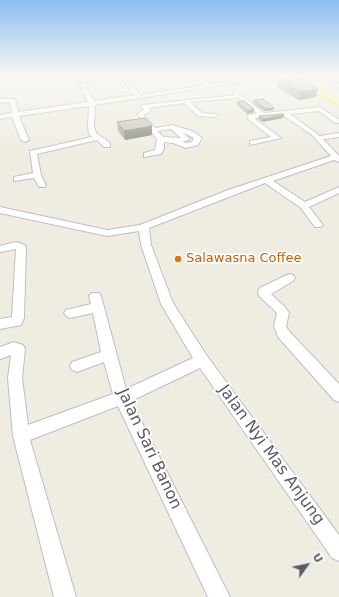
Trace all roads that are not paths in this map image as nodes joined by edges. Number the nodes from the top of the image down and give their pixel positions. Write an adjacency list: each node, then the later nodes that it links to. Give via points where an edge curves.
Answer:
1 (13, 103): 9 (street)
2 (92, 103): 9 (street); 18 (street, via 91,126)
3 (141, 103): 7 (street)
4 (173, 103): 7 (street)
5 (188, 103): 10 (street, via 200,115)
6 (249, 103): 11 (street)
7 (144, 107): 14 (street, via 148,110 140,116)
8 (283, 112): 11 (street); 13 (street, via 320,109); 19 (street)
9 (15, 114): 12 (street); 20 (street)
10 (215, 115)
11 (263, 115): 23 (street, via 249,117 277,138)
12 (0, 117)
13 (338, 122): 16 (street, via 332,123)
14 (154, 130): 15 (street, via 172,127); 21 (street)
15 (176, 130): 22 (street, via 186,139); 22 (street, via 186,130 198,138 195,143 186,146)
16 (339, 131)
17 (339, 134): 19 (street)
18 (97, 138): 24 (street); 27 (street, via 32,153)
19 (318, 138): 26 (street)
20 (25, 140)
21 (161, 140): 22 (street); 25 (street, via 160,150)
22 (176, 141)
23 (253, 143)
24 (107, 145)
25 (147, 155)
26 (337, 158): 29 (street)
27 (37, 175): 28 (street); 30 (street)
28 (17, 179)
29 (266, 180): 32 (street); 35 (street)
30 (42, 185)
31 (339, 190): 32 (street)
32 (304, 206): 34 (street)
33 (0, 210): 35 (street, via 107,233)
34 (318, 225)
35 (141, 228): 42 (street, Jalan Nyi Mas Anjung, via 144,230 146,245 167,304)
36 (0, 249): 39 (street, via 16,245 21,247 18,318 17,321)
37 (289, 278): 44 (street, via 264,291 265,296 282,310 280,326 283,333)
38 (70, 313): 41 (street, Jalan Sari Banon, via 96,301)
39 (0, 324)
40 (0, 353): 46 (street, via 18,349 15,378)
41 (109, 355): 43 (street); 45 (street, Jalan Sari Banon)
42 (202, 360): 45 (street); 47 (street, Jalan Nyi Mas Anjung)
43 (77, 366)
44 (339, 395)
45 (122, 398): 46 (street); 49 (street, Jalan Sari Banon)
46 (21, 436): 48 (street)
47 (339, 551)
48 (65, 597)
49 (219, 597)

